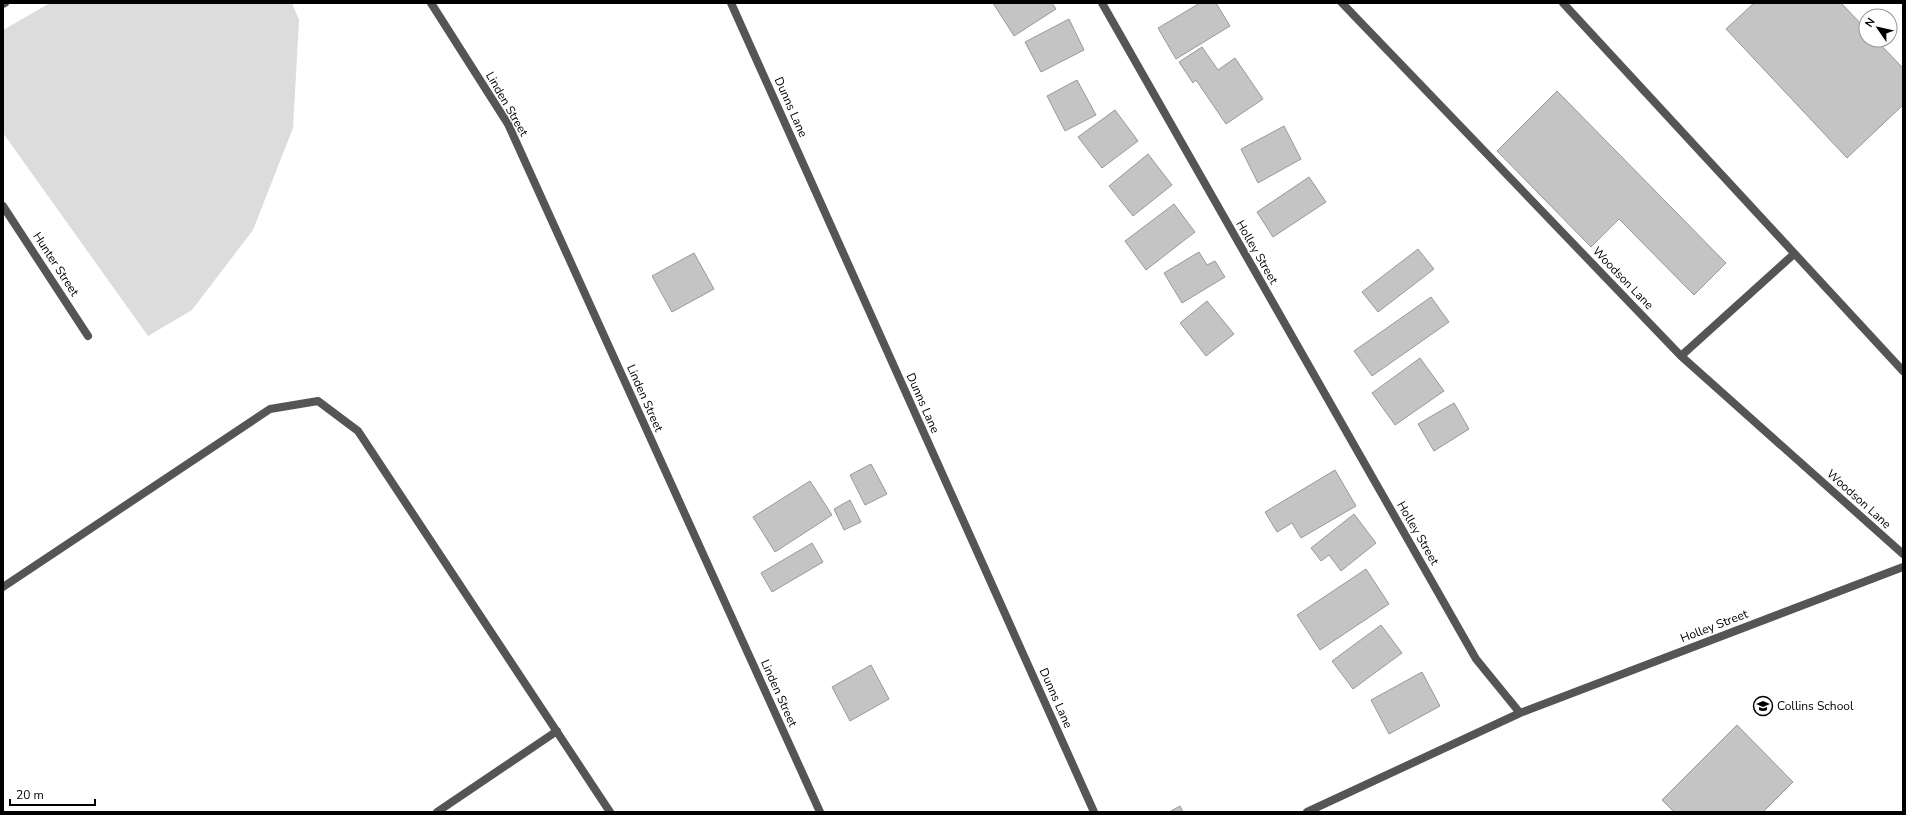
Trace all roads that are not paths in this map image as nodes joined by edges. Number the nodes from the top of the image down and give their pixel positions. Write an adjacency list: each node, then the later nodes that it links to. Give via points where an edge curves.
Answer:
1 (431, 3): 18 (street, Linden Street, via 508,124)
2 (731, 3): 19 (street, Dunns Lane)
3 (1102, 3): 14 (street, Holley Street, via 1476,659)
4 (1342, 3): 9 (street, Woodson Lane)
5 (1563, 3): 7 (street)
6 (3, 206): 8 (street, Hunter Street)
7 (1794, 254): 9 (street); 10 (street)
8 (88, 336)
9 (1681, 356): 11 (street, Woodson Lane)
10 (1903, 371)
11 (1903, 554)
12 (1903, 567): 14 (street, Holley Street)
13 (3, 587): 15 (street, via 270,409 318,401 358,431)
14 (1520, 713): 20 (street)
15 (557, 732): 16 (street); 17 (street)
16 (437, 812)
17 (610, 812)
18 (820, 812)
19 (1094, 812)
20 (1307, 812)

